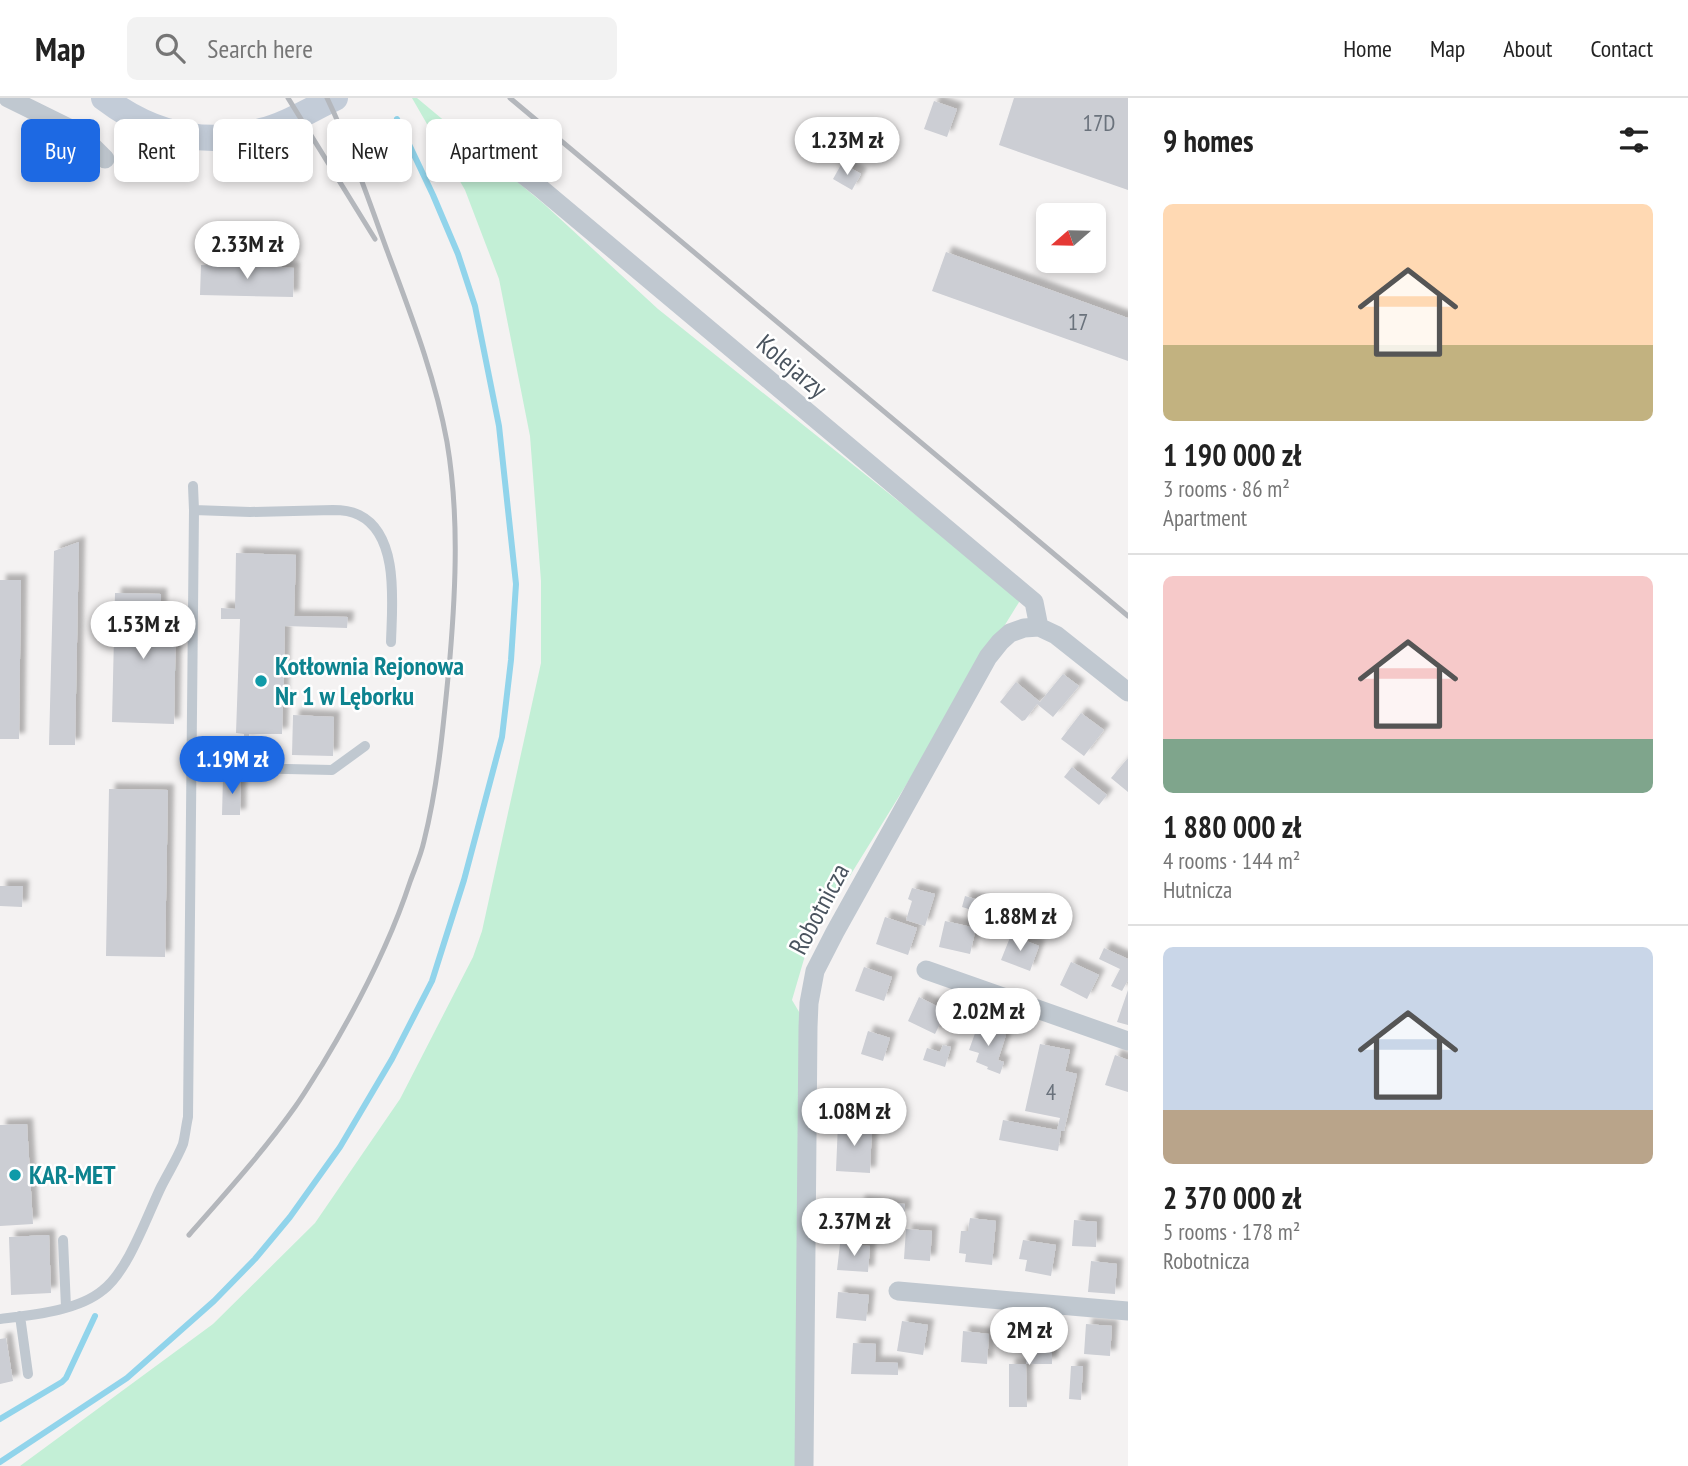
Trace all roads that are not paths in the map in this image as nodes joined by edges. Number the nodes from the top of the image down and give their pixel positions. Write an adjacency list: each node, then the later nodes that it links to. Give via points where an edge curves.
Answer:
1 (8, 98): 4 (street, via 79,133)
2 (104, 98): 3 (street, via 159,130 197,137 263,131)
3 (335, 98)
4 (105, 159)
5 (533, 182): 8 (street, Kolejarzy, via 1034,602)
6 (192, 486): 7 (lane)
7 (194, 510): 9 (lane, via 333,510 362,516 381,539 389,561); 12 (lane)
8 (1047, 631): 10 (street); 22 (street, Robotnicza, via 1024,628 1010,632 988,657 815,971 808,1027)
9 (391, 642)
10 (1128, 692)
11 (365, 746): 12 (lane, via 332,770)
12 (190, 767): 17 (lane, via 188,1117 183,1143 110,1284)
13 (926, 970): 14 (street)
14 (1128, 1041)
15 (63, 1240): 17 (lane)
16 (898, 1291): 18 (street)
17 (66, 1307): 19 (lane)
18 (1128, 1311)
19 (20, 1316): 20 (lane); 21 (lane)
20 (0, 1319)
21 (29, 1374)
22 (804, 1466)

